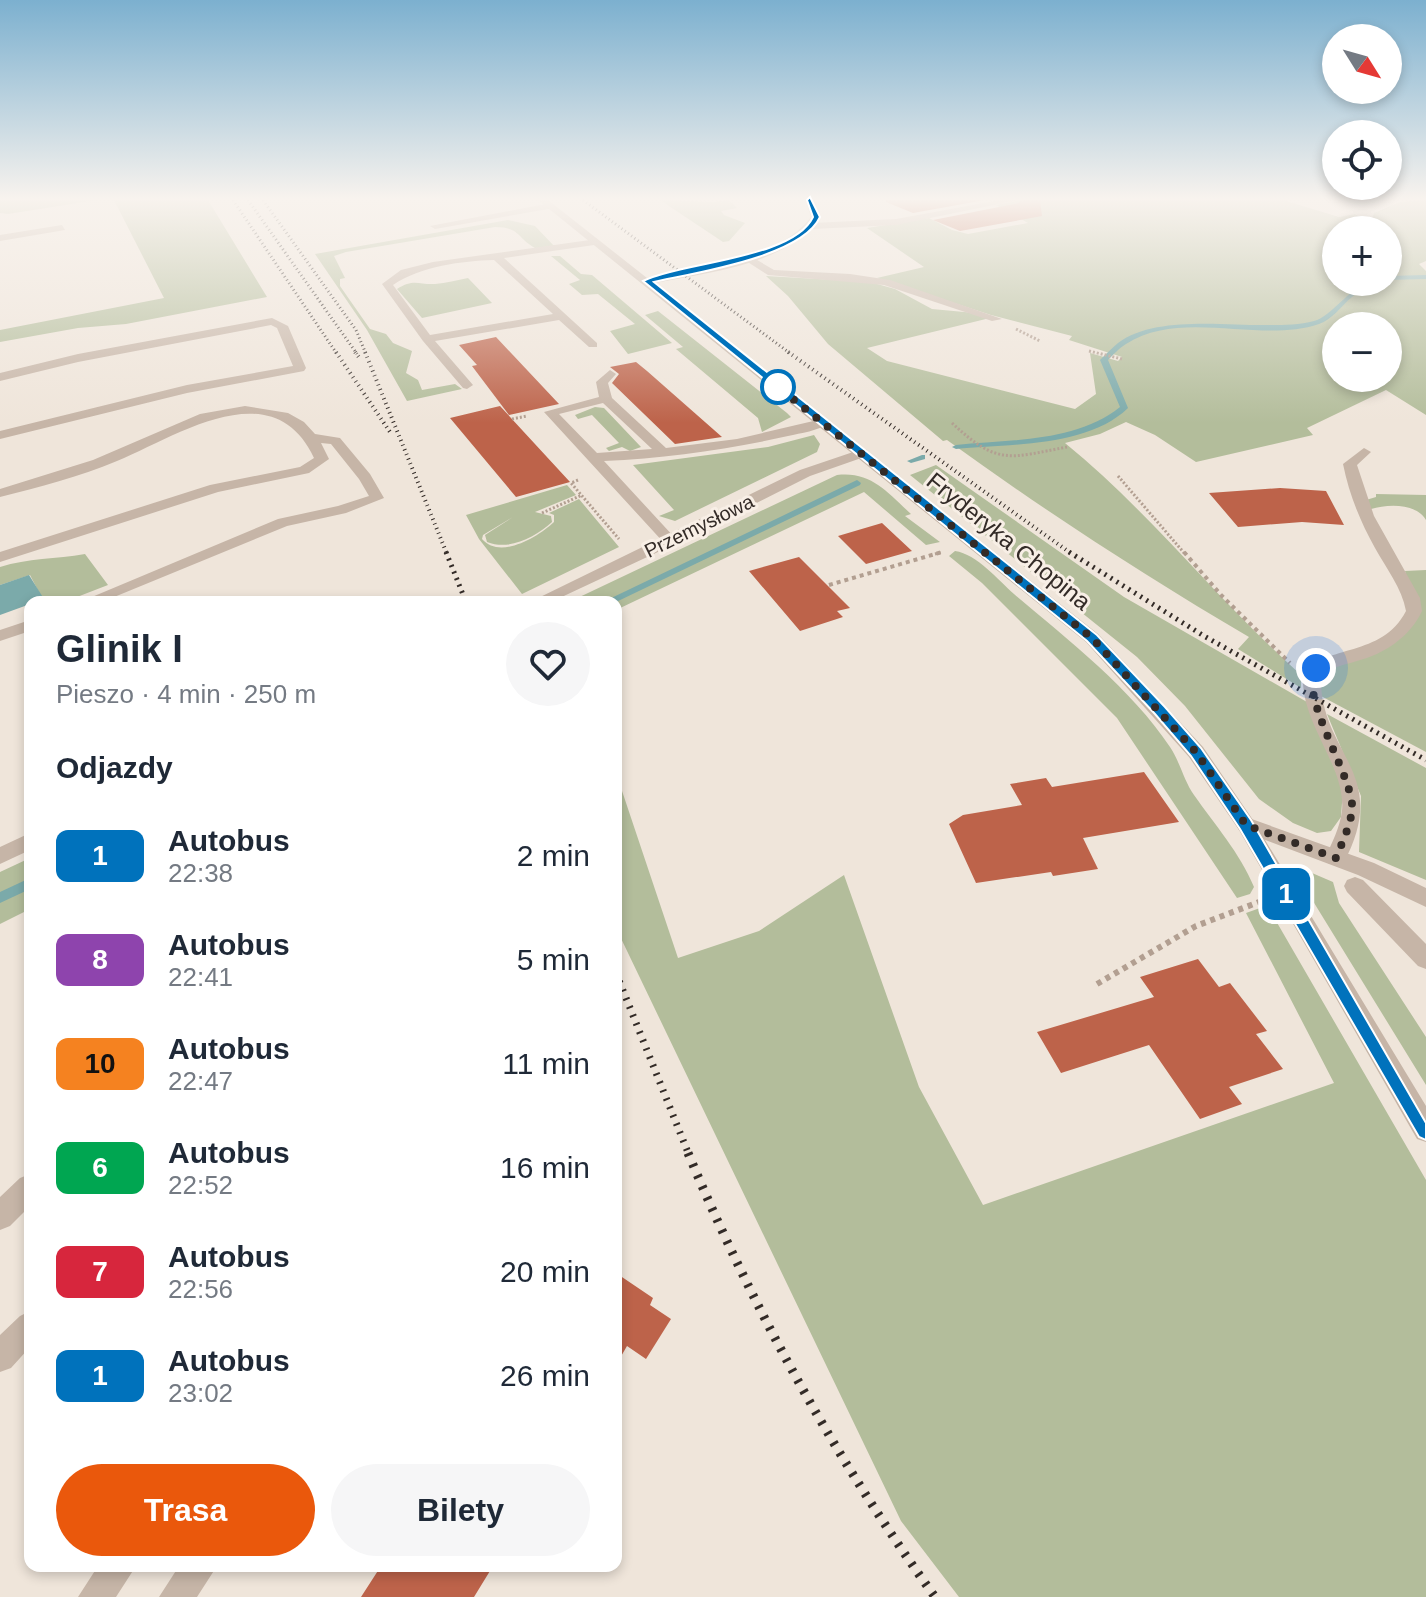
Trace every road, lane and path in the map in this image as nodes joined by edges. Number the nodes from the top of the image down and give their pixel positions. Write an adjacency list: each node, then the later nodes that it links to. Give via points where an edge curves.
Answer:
1 (401, 275): 9 (street, via 387,284)
2 (516, 275): 7 (street)
3 (639, 275): 6 (street, Fryderyka Chopina)
4 (674, 275): 6 (street)
5 (802, 275): 8 (street, via 886,282)
6 (647, 281): 17 (street, Fryderyka Chopina)
7 (561, 316): 9 (street); 10 (street)
8 (996, 319)
9 (427, 339): 15 (street)
10 (593, 345)
11 (1089, 351): 12 (path)
12 (1122, 359)
13 (610, 374): 16 (street, via 602,382)
14 (0, 377): 19 (street, via 272,321 282,326 300,368 187,389)
15 (467, 385)
16 (606, 399): 24 (street); 25 (street, via 550,412)
17 (822, 423): 23 (street, Fryderyka Chopina); 24 (street, via 738,444)
18 (952, 423): 21 (path, via 984,451 1010,456)
19 (0, 435)
20 (311, 437): 27 (street, via 287,415 271,410 232,413 187,423 66,476); 31 (street, via 322,459 304,470 215,488); 34 (street, via 335,441 377,498 283,522)
21 (1067, 447)
22 (1364, 452): 38 (street, via 1350,464 1352,475 1414,611 1405,627 1388,639 1358,655 1324,663)
23 (862, 453): 30 (street, Przemysłowa, via 805,473); 39 (street, Fryderyka Chopina, via 1092,638 1196,752)
24 (665, 454): 25 (street)
25 (593, 457): 30 (street)
26 (1118, 476): 38 (path, via 1221,595)
27 (0, 493)
28 (582, 495): 29 (path)
29 (542, 513)
30 (670, 541): 35 (street, Przemysłowa)
31 (0, 557)
32 (921, 559): 33 (path)
33 (829, 585)
34 (103, 596)
35 (551, 596)
36 (24, 627): 37 (street)
37 (0, 636)
38 (1310, 680): 42 (street, via 1347,777 1352,808)
39 (1246, 825): 42 (street); 44 (street, Fryderyka Chopina)
40 (24, 844): 41 (street)
41 (0, 856)
42 (1336, 858): 45 (street)
43 (1355, 886): 46 (street)
44 (1287, 895): 49 (path, via 1241,906); 50 (street, Fryderyka Chopina)
45 (1426, 898)
46 (1397, 928): 47 (street); 48 (street)
47 (1426, 944)
48 (1426, 959)
49 (1097, 984)
50 (1426, 1130)
51 (24, 1193): 52 (street)
52 (0, 1216)
53 (24, 1332): 54 (street)
54 (0, 1357)
55 (114, 1572): 57 (street)
56 (195, 1572): 58 (street)
57 (95, 1597)
58 (176, 1597)

